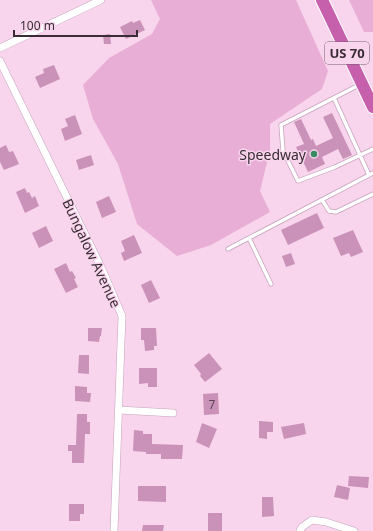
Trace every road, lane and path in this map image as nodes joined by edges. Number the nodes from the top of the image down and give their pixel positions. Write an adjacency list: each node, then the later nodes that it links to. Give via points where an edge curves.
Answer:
1 (100, 0): 3 (street)
2 (322, 0): 5 (highway, US 70)
3 (0, 48)
4 (0, 61): 16 (street, Bungalow Avenue, via 101,267 122,316)
5 (362, 84): 6 (lane); 7 (highway, US 70)
6 (334, 98): 9 (lane); 9 (lane, via 281,125 283,151 298,180)
7 (373, 107)
8 (373, 149): 9 (lane)
9 (360, 155): 10 (lane)
10 (371, 174): 12 (lane)
11 (373, 194): 12 (lane, via 336,212 329,211)
12 (322, 200): 13 (lane)
13 (249, 238): 14 (lane); 15 (lane)
14 (228, 249)
15 (271, 284)
16 (119, 410): 17 (street); 18 (street, Bungalow Avenue)
17 (173, 413)
18 (114, 531)
19 (300, 531): 20 (street, via 302,526 312,520)
20 (354, 531)

